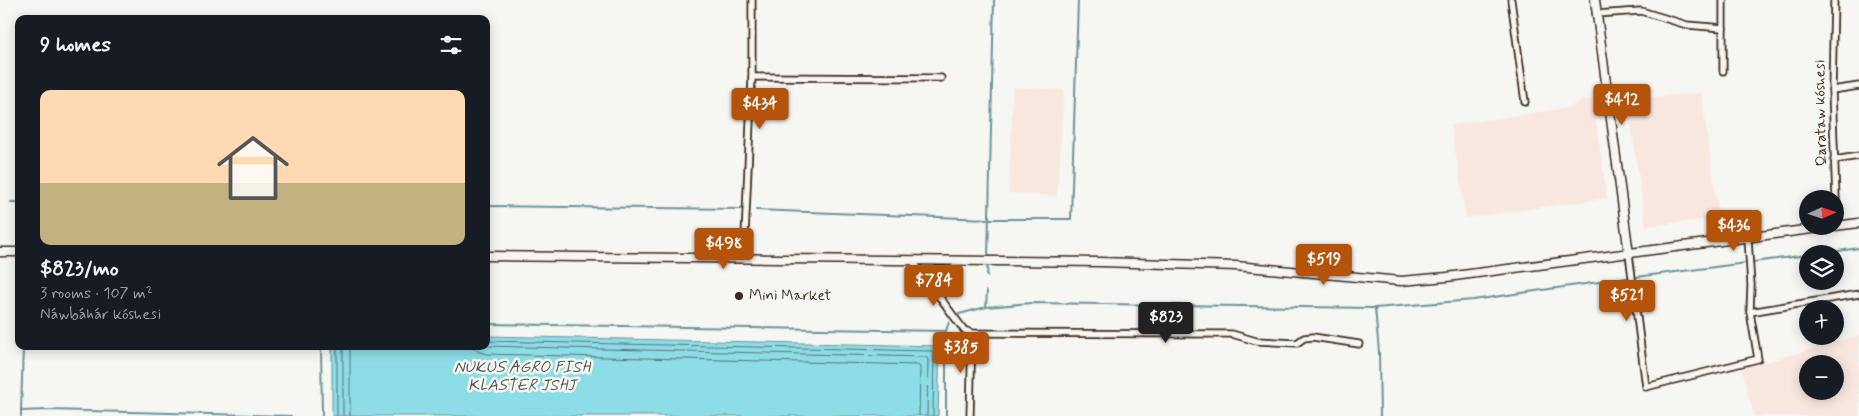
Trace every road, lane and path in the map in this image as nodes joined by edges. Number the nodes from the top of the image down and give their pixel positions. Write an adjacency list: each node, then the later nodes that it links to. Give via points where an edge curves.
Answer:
1 (752, 0): 9 (street)
2 (1511, 0): 13 (street)
3 (1595, 0): 6 (main road)
4 (1723, 0): 7 (street)
5 (1834, 0): 12 (street, Qarataw kóshesi)
6 (1596, 14): 7 (street, via 1641,11 1687,25); 23 (main road)
7 (1723, 28): 8 (street)
8 (1723, 71)
9 (752, 77): 10 (street); 25 (street)
10 (941, 78)
11 (1859, 86): 12 (street)
12 (1832, 90): 15 (street, Qarataw kóshesi)
13 (1525, 102)
14 (1859, 156): 15 (street)
15 (1834, 160): 16 (street, Qarataw kóshesi)
16 (1835, 190)
17 (1859, 223): 18 (main road)
18 (1844, 225)
19 (1799, 231): 20 (main road)
20 (1748, 239): 23 (main road); 28 (street)
21 (0, 252): 22 (main road)
22 (15, 252)
23 (1629, 254): 26 (main road, via 1401,281 1236,266); 28 (street, via 1646,387 1758,359)
24 (490, 256): 25 (main road)
25 (744, 259): 26 (main road)
26 (912, 260): 29 (street, via 964,330)
27 (1859, 294): 28 (street)
28 (1750, 312)
29 (972, 333): 30 (street, via 1232,334 1256,341 1297,343 1313,337); 31 (street)
30 (1359, 344)
31 (970, 416)

